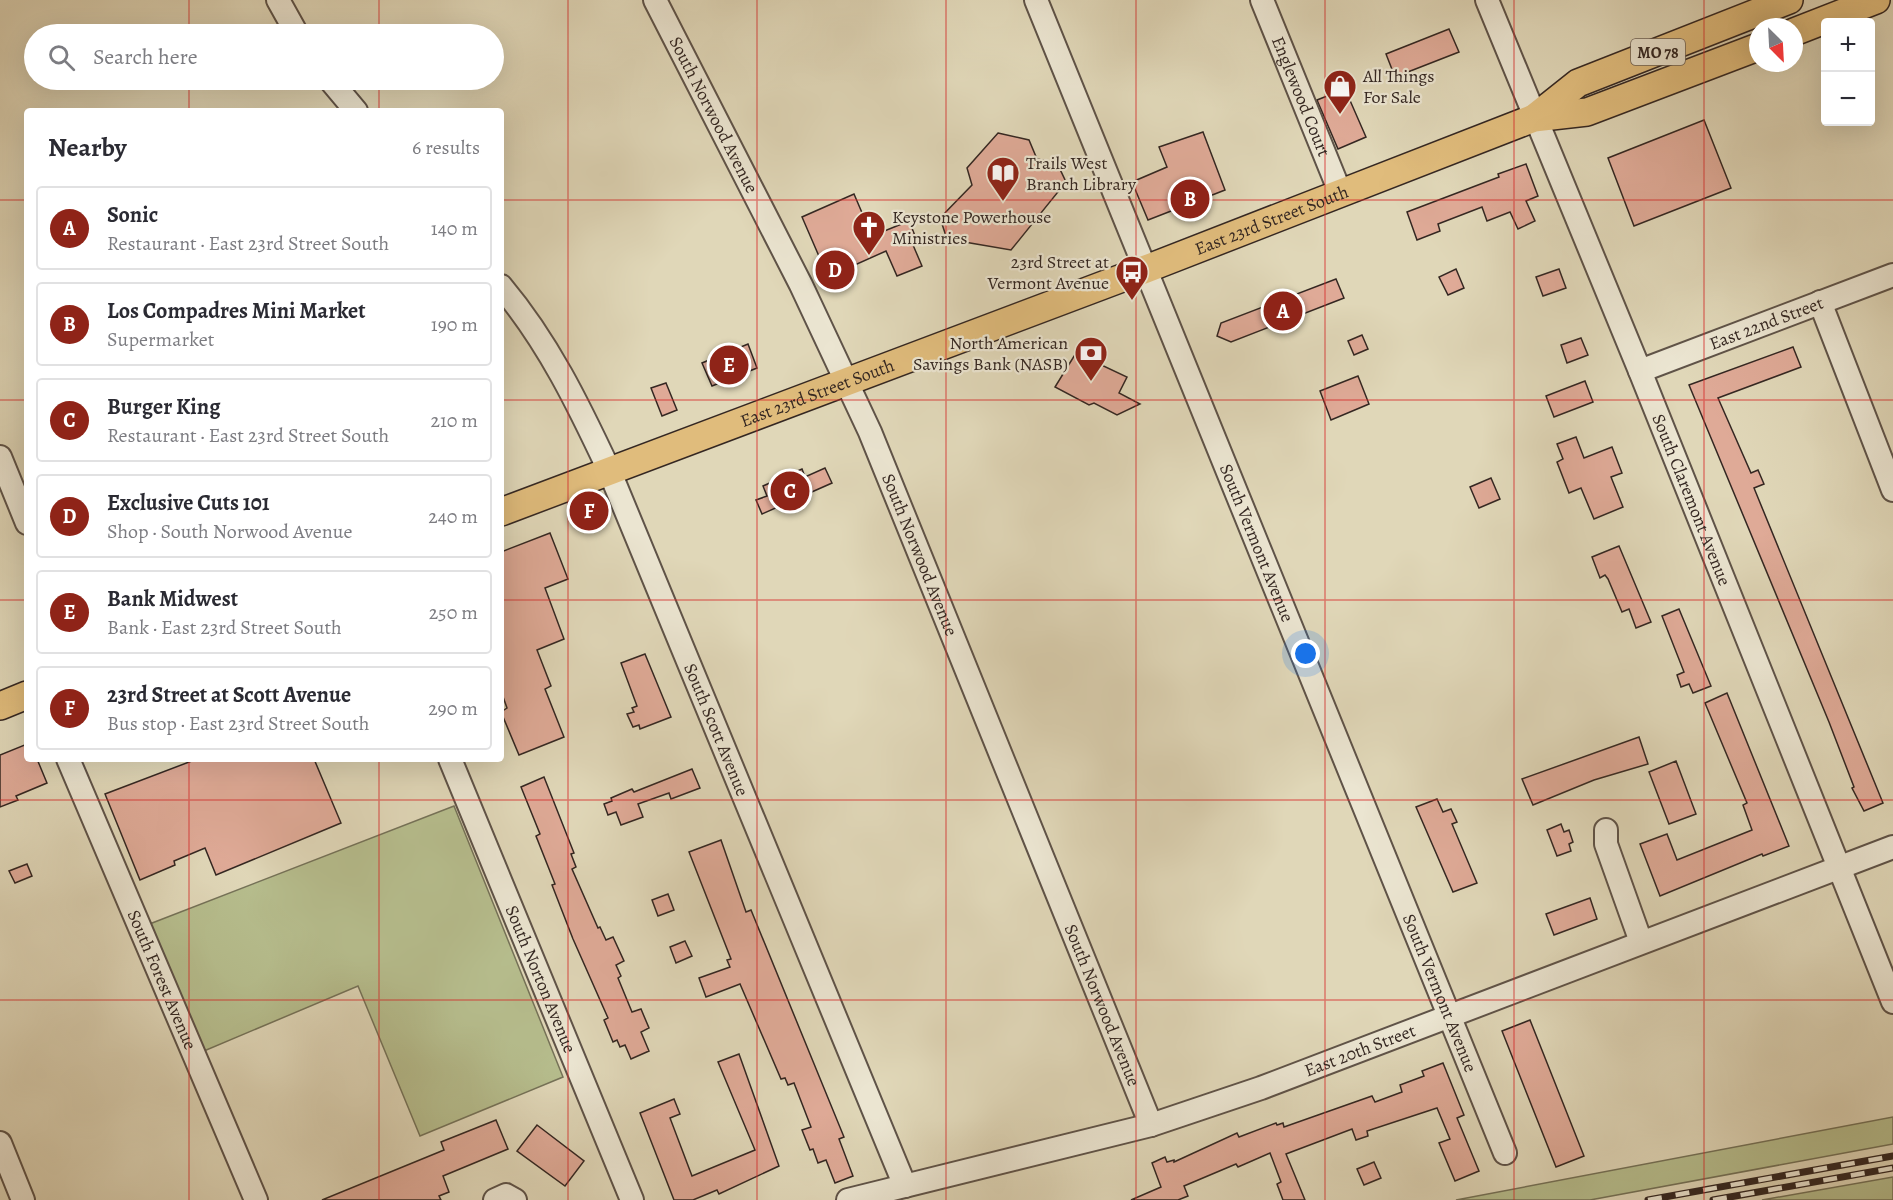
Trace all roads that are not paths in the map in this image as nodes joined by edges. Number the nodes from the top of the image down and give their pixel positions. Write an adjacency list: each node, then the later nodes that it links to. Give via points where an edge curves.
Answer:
1 (278, 0): 8 (street)
2 (655, 0): 20 (street, South Norwood Avenue, via 801,285)
3 (1036, 0): 15 (street, South Vermont Avenue)
4 (1262, 0): 14 (street, Englewood Court)
5 (1487, 0): 13 (street, South Claremont Avenue)
6 (1789, 0): 13 (main road, East 23rd Street South / MO 78, via 1578,83)
7 (1876, 0): 9 (main road)
8 (291, 24)
9 (1803, 28)
10 (1749, 49): 13 (main road, East 23rd Street South / MO 78, via 1587,112)
11 (338, 90): 12 (street)
12 (353, 108)
13 (1534, 118): 14 (main road, East 23rd Street South / MO 78); 19 (street, South Claremont Avenue)
14 (1340, 192): 15 (main road, East 23rd Street South / MO 78)
15 (1146, 269): 20 (main road, East 23rd Street South / MO 78); 35 (street, South Vermont Avenue)
16 (1893, 275): 18 (street, East 22nd Street)
17 (504, 290): 22 (street, South Scott Avenue, via 530,320 566,380)
18 (1820, 302): 19 (street, East 22nd Street); 23 (street)
19 (1640, 371): 32 (street, South Claremont Avenue)
20 (845, 383): 22 (main road, East 23rd Street South / MO 78); 36 (street, South Norwood Avenue, via 870,432)
21 (0, 457): 25 (street)
22 (609, 470): 24 (main road, East 23rd Street South / MO 78); 39 (street, South Scott Avenue)
23 (1893, 490)
24 (504, 511)
25 (24, 516)
26 (24, 696): 27 (main road)
27 (0, 706)
28 (69, 762): 41 (street, South Forest Avenue)
29 (451, 762): 44 (street, South Norton Avenue)
30 (1606, 830): 33 (street, via 1606,844)
31 (1893, 846): 32 (street, East 20th Street)
32 (1839, 866): 33 (street, East 20th Street); 34 (street, South Claremont Avenue)
33 (1641, 942): 35 (street, East 20th Street)
34 (1893, 1002)
35 (1449, 1014): 36 (street, East 20th Street, via 1261,1088); 38 (street, South Vermont Avenue)
36 (1151, 1125): 39 (street, East 20th Street)
37 (0, 1143): 40 (street)
38 (1505, 1153)
39 (905, 1186): 45 (street, East 20th Street)
40 (23, 1200)
41 (256, 1200)
42 (495, 1200): 43 (street, via 506,1196)
43 (515, 1200)
44 (632, 1200)
45 (848, 1200)

